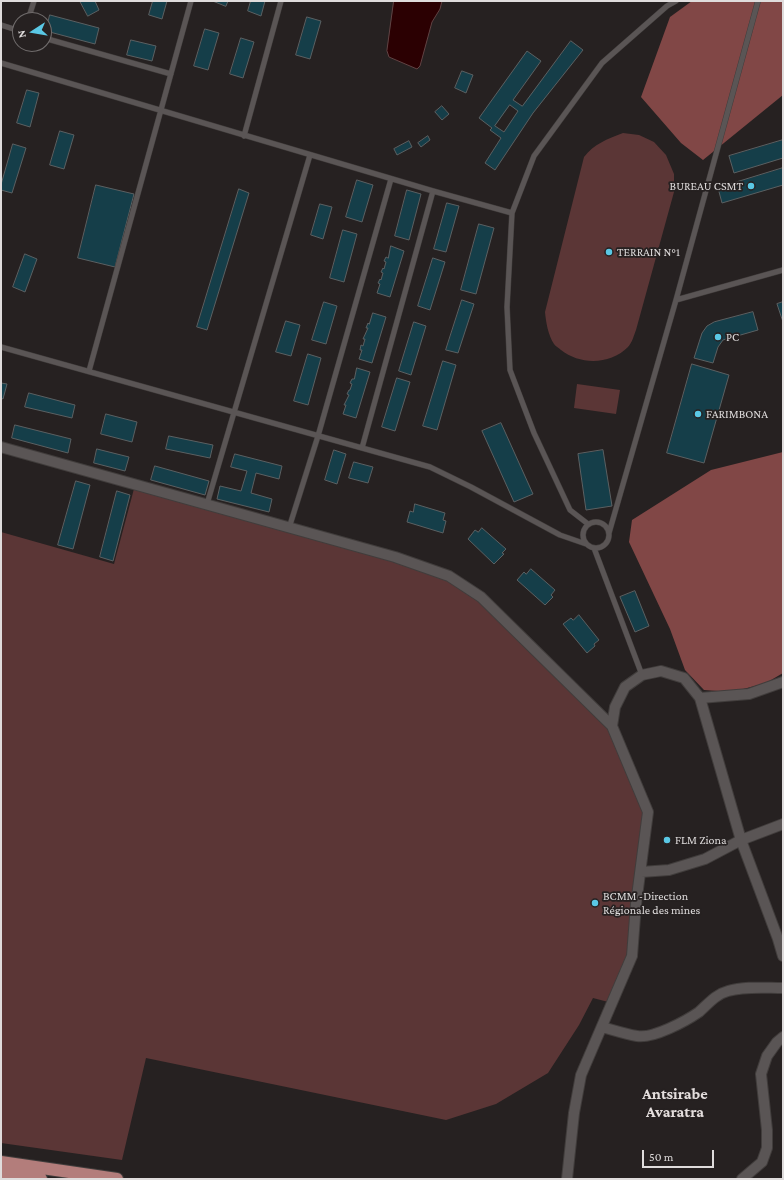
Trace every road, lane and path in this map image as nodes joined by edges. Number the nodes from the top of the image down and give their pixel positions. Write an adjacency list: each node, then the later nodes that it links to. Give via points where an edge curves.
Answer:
1 (34, 1): 6 (lane)
2 (191, 1): 11 (lane)
3 (281, 1): 13 (lane)
4 (676, 1): 17 (lane, via 602,63 534,156)
5 (758, 1): 19 (lane)
6 (31, 12)
7 (1, 25): 8 (lane)
8 (12, 28)
9 (52, 40): 11 (lane)
10 (1, 63): 12 (lane)
11 (171, 74): 12 (lane)
12 (161, 111): 13 (lane); 21 (lane)
13 (244, 136): 14 (lane)
14 (310, 155): 15 (lane); 22 (lane)
15 (391, 179): 16 (lane); 23 (lane)
16 (433, 191): 17 (lane); 25 (lane)
17 (512, 213): 27 (lane, via 507,307 510,370 534,433 570,510)
18 (783, 270): 19 (lane)
19 (676, 300): 29 (lane)
20 (1, 347): 21 (lane)
21 (90, 371): 22 (lane)
22 (234, 412): 23 (lane); 26 (lane)
23 (318, 436): 25 (lane); 28 (lane)
24 (1, 447): 26 (street)
25 (362, 448): 30 (lane, via 430,467 560,535)
26 (206, 504): 28 (street)
27 (588, 524): 29 (lane, via 601,523); 30 (lane, via 583,532)
28 (289, 528): 35 (street, via 394,557 450,576 481,597)
29 (609, 533): 31 (lane, via 608,541 602,547)
30 (586, 544): 31 (lane)
31 (594, 548): 32 (lane)
32 (642, 675): 34 (street, via 661,671 684,678); 35 (street, via 625,687 615,707)
33 (783, 682): 34 (street, via 749,694)
34 (700, 698): 37 (street)
35 (612, 726): 38 (street, via 648,812)
36 (783, 824): 37 (street)
37 (741, 840): 38 (street, via 705,860 669,870); 39 (street)
38 (641, 872): 42 (street, via 632,956)
39 (780, 937): 40 (street)
40 (783, 956)
41 (783, 988): 42 (street, via 742,988 727,991 685,1021 662,1032 639,1037)
42 (602, 1027): 48 (street, via 581,1075)
43 (783, 1036): 49 (street, via 768,1056 761,1074 767,1148 762,1162)
44 (1, 1162): 47 (main road)
45 (1, 1174): 46 (main road)
46 (41, 1179)
47 (117, 1179)
48 (567, 1179)
49 (742, 1179)

